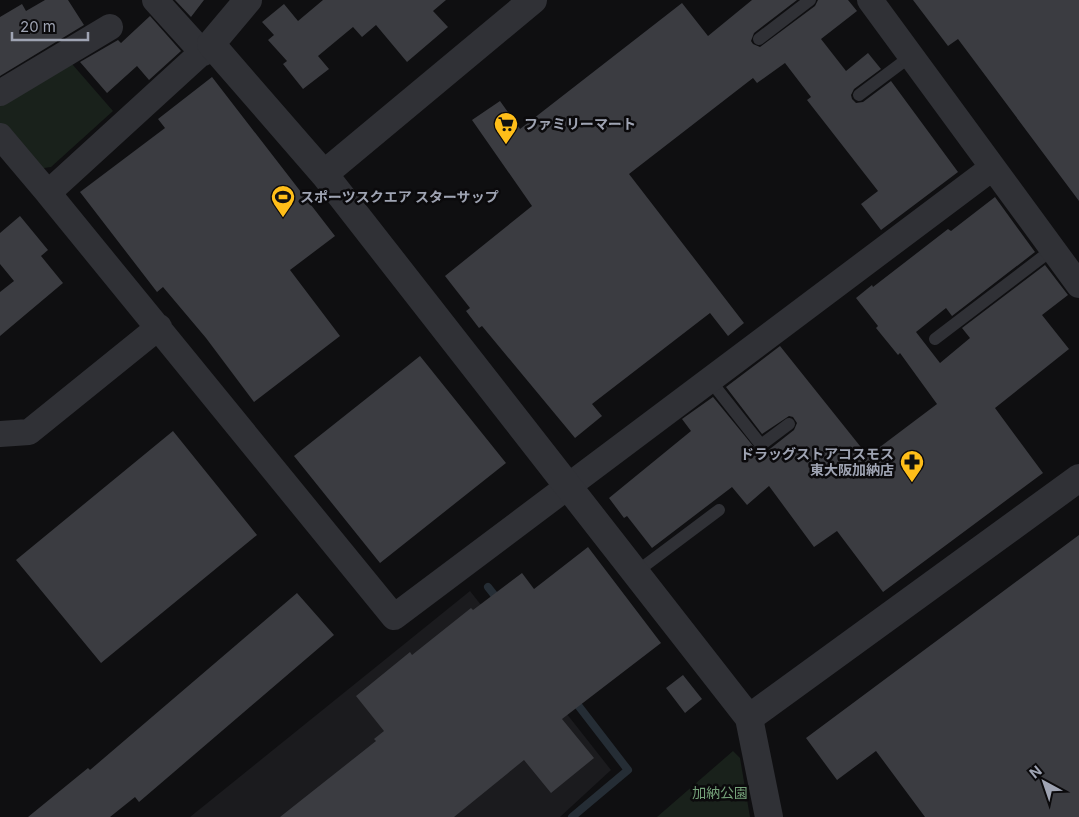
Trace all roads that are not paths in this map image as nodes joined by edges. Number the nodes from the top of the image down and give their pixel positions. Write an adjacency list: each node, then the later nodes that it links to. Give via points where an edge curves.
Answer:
1 (155, 0): 8 (street)
2 (248, 0): 8 (street)
3 (533, 0): 14 (street)
4 (810, 0): 7 (lane)
5 (870, 0): 9 (street)
6 (110, 27): 10 (street)
7 (759, 39)
8 (207, 49): 14 (street); 15 (street)
9 (911, 56): 11 (lane); 13 (street)
10 (0, 93)
11 (858, 95)
12 (0, 136): 15 (street)
13 (992, 168): 16 (street); 20 (street)
14 (324, 174): 24 (street)
15 (48, 194): 18 (street)
16 (1053, 249): 17 (street); 19 (lane)
17 (1079, 285)
18 (159, 327): 22 (street, via 29,432); 24 (street, via 394,617)
19 (935, 339)
20 (709, 379): 21 (lane, via 761,445); 24 (street)
21 (789, 424)
22 (0, 434)
23 (1079, 478): 27 (street)
24 (566, 486): 26 (street)
25 (719, 510): 26 (lane)
26 (635, 573): 27 (street)
27 (749, 718): 28 (street)
28 (769, 817)

